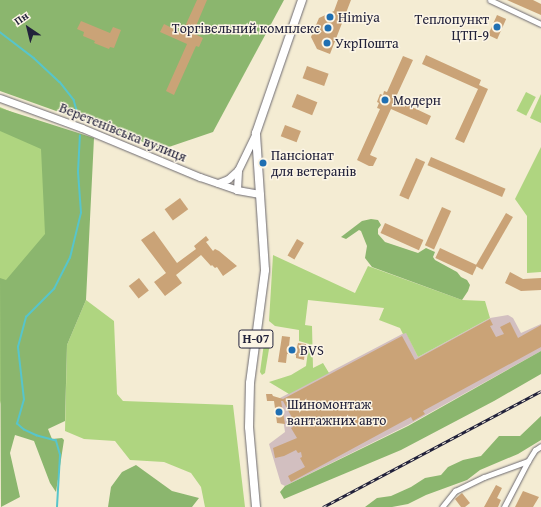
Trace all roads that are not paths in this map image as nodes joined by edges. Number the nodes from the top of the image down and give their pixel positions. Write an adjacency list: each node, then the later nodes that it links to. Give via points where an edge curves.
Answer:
1 (302, 0): 5 (main road, Н-07)
2 (490, 0): 3 (street)
3 (541, 24)
4 (0, 98): 7 (street, Веретенівська вулиця)
5 (256, 133): 6 (street); 9 (main road, Н-07)
6 (238, 170): 7 (street); 8 (street)
7 (218, 183): 8 (street, Веретенівська вулиця)
8 (237, 190): 9 (street, Веретенівська вулиця)
9 (260, 194): 12 (main road, Н-07, via 265,270 250,383 249,427)
10 (541, 446): 11 (street)
11 (528, 461): 13 (street, via 455,491); 14 (street)
12 (256, 507)
13 (442, 507)
14 (504, 507)

